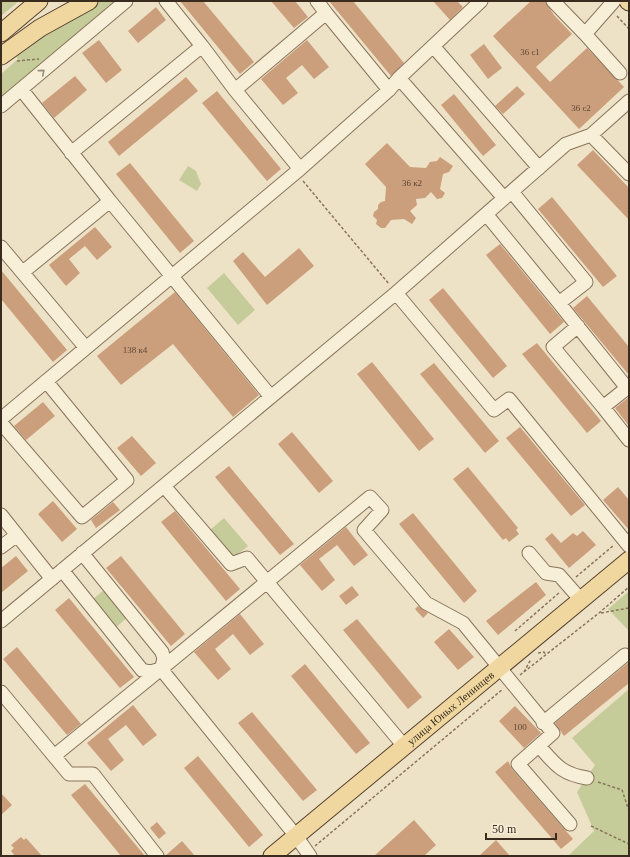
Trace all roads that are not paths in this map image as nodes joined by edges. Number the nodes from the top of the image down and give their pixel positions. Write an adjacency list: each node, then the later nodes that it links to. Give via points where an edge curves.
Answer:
1 (29, 1): 12 (main road)
2 (39, 1): 12 (main road)
3 (62, 1): 16 (main road)
4 (89, 1): 16 (main road, via 47,24)
5 (126, 1): 19 (street, one-way to 5)
6 (166, 1): 14 (street)
7 (317, 1): 11 (street)
8 (553, 1): 13 (street)
9 (614, 1): 13 (street)
10 (476, 3): 15 (street)
11 (326, 13): 20 (street); 21 (street)
12 (1, 32)
13 (585, 34): 17 (street)
14 (202, 46): 20 (street); 25 (street)
15 (433, 46): 18 (street); 26 (street)
16 (5, 56)
17 (620, 73)
18 (399, 78): 21 (street); 29 (street)
19 (21, 89): 23 (street); 25 (street)
20 (235, 90): 27 (street)
21 (390, 90): 27 (street)
22 (629, 101): 24 (street)
23 (1, 106)
24 (590, 135): 26 (street, via 566,144); 28 (street)
25 (71, 153): 30 (street)
26 (539, 168): 29 (street)
27 (298, 170): 34 (street)
28 (629, 174)
29 (508, 195): 31 (street); 36 (street, via 586,282)
30 (110, 201): 33 (street); 34 (street)
31 (486, 214): 35 (street); 36 (street)
32 (1, 247): 33 (street)
33 (23, 272): 38 (street)
34 (171, 276): 38 (street); 41 (street)
35 (396, 293): 41 (street); 49 (street, via 494,410 509,398)
36 (559, 303): 37 (street)
37 (578, 326): 40 (street); 42 (street, via 553,347)
38 (86, 348): 39 (street)
39 (46, 381): 43 (street); 44 (street, via 127,480 82,518)
40 (628, 388): 42 (street)
41 (271, 397): 46 (street)
42 (603, 407): 45 (street)
43 (1, 419)
44 (1, 423)
45 (629, 440)
46 (164, 486): 52 (street); 56 (street, via 231,564 247,558)
47 (1, 515): 48 (street)
48 (17, 534): 50 (street); 55 (street)
49 (629, 546)
50 (1, 547)
51 (528, 553): 57 (street, via 546,573 559,575)
52 (82, 554): 54 (street); 61 (street, via 162,652 164,659)
53 (629, 560): 57 (main road, улица Юных Ленинцев)
54 (62, 570): 55 (street); 61 (street, via 142,670 150,672)
55 (52, 578): 58 (street)
56 (267, 581): 60 (street, via 370,497 382,510 364,530 426,603 463,623); 61 (street); 64 (street)
57 (581, 600): 60 (main road, улица Юных Ленинцев)
58 (1, 621)
59 (625, 654): 63 (street)
60 (498, 668): 63 (street); 64 (main road, улица Юных Ленинцев)
61 (161, 669): 66 (street); 69 (street)
62 (1, 692): 66 (street)
63 (543, 723): 65 (street, via 553,733)
64 (404, 746): 69 (main road, улица Юных Ленинцев)
65 (538, 746): 67 (street, via 571,776); 68 (street, via 518,764)
66 (54, 756): 71 (street, via 68,774 93,774)
67 (587, 778)
68 (570, 824)
69 (296, 836): 70 (street); 72 (main road, улица Юных Ленинцев)
70 (309, 854)
71 (157, 856)
72 (272, 856)

